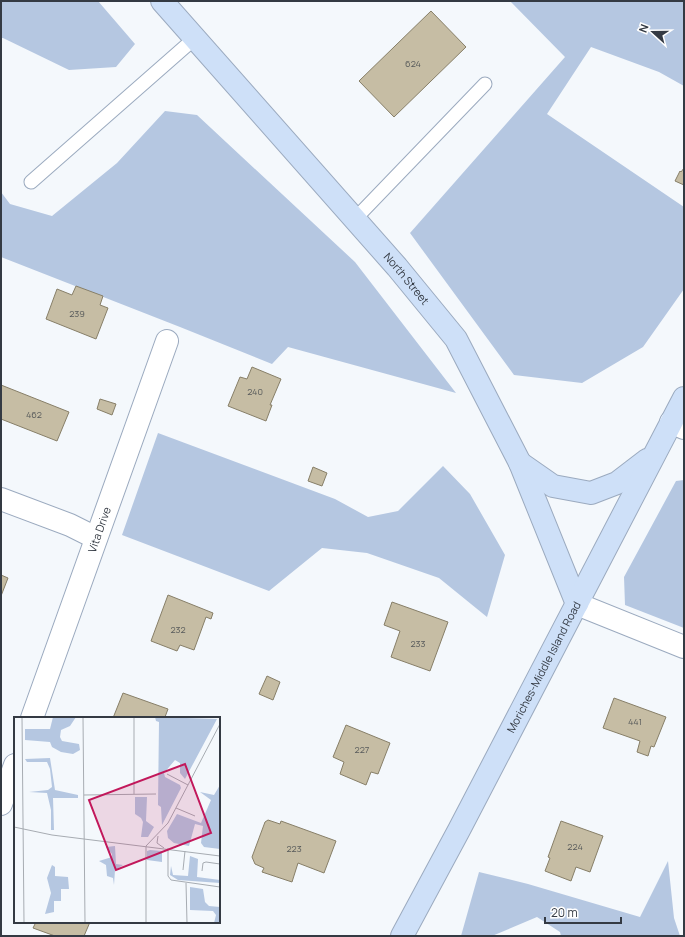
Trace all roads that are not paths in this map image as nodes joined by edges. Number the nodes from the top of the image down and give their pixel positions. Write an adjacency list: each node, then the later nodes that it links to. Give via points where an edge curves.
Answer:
1 (162, 1): 2 (street, North Street)
2 (195, 38): 4 (lane); 5 (street, North Street)
3 (485, 84): 5 (lane)
4 (31, 182)
5 (355, 219): 10 (street, North Street, via 456,339)
6 (167, 341): 12 (street, Vita Drive)
7 (684, 398): 8 (street, Moriches-Middle Island Road)
8 (677, 425): 9 (street, Moriches-Middle Island Road)
9 (653, 456): 10 (street, via 617,483 590,493 553,486); 13 (street, Moriches-Middle Island Road)
10 (520, 463): 13 (street, North Street)
11 (1, 499): 12 (street, via 70,525)
12 (96, 538): 15 (street, Vita Drive)
13 (577, 604): 14 (street); 18 (street, Moriches-Middle Island Road)
14 (684, 647)
15 (32, 717)
16 (14, 768): 17 (street)
17 (1, 804)
18 (402, 936)

